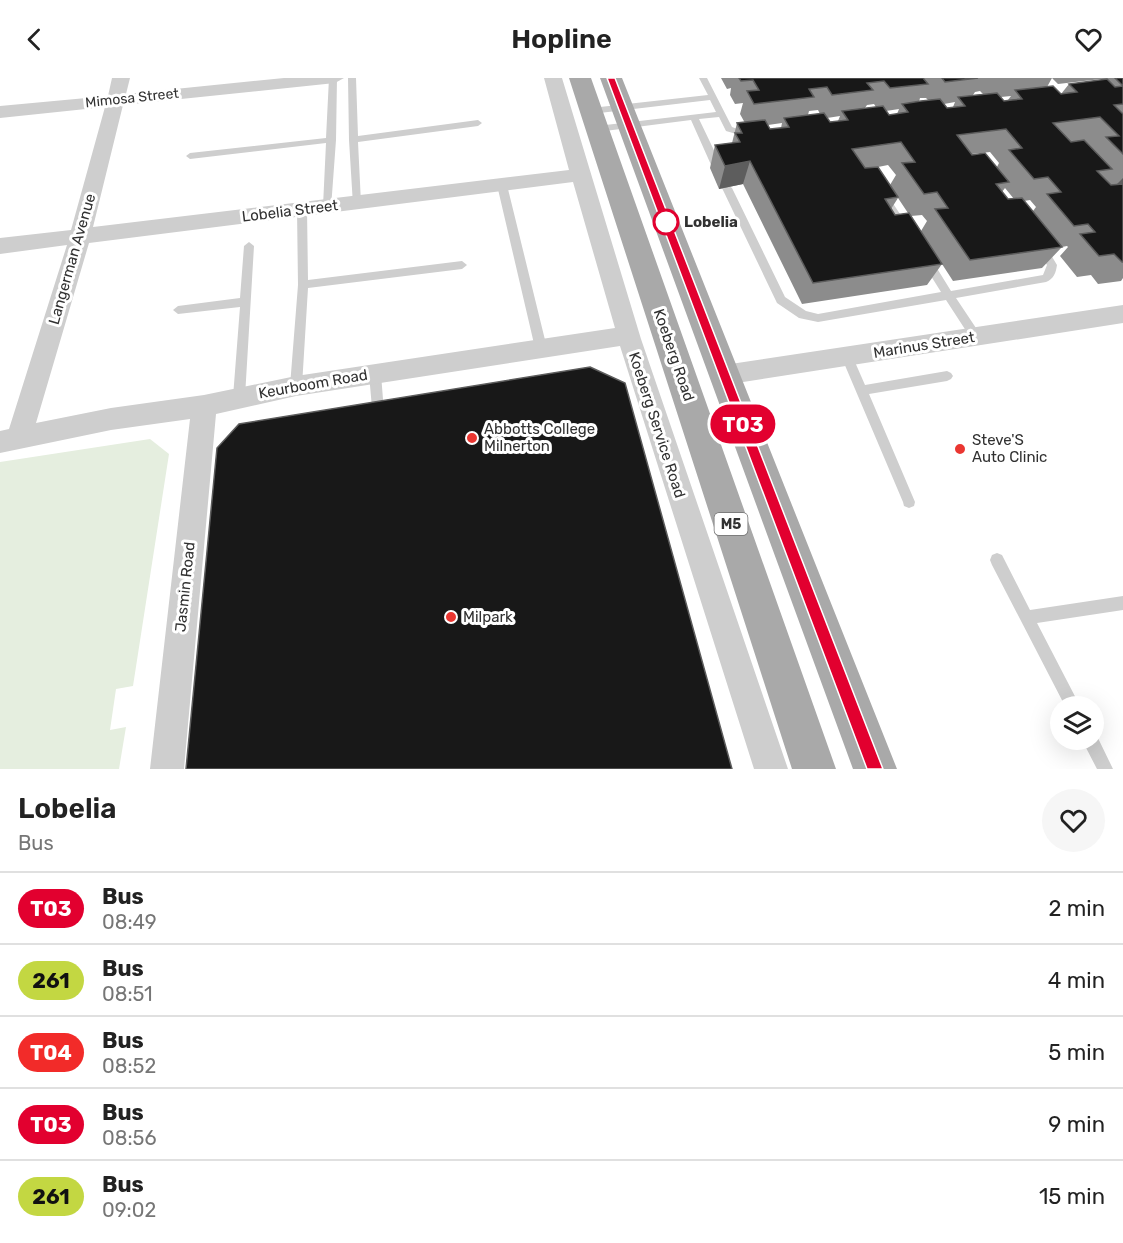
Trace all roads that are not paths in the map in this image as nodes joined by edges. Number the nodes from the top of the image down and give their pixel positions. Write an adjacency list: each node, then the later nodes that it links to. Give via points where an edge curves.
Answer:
1 (121, 78): 9 (street, Langerman Avenue)
2 (334, 78): 9 (street, Mimosa Street); 17 (lane)
3 (352, 78): 18 (lane)
4 (553, 78): 21 (street, Koeberg Service Road)
5 (580, 78): 14 (main road, Koeberg Road / M5)
6 (611, 78): 12 (main road)
7 (703, 78): 8 (lane)
8 (713, 97): 11 (lane); 12 (lane)
9 (114, 100): 10 (street, Mimosa Street); 28 (street, Langerman Avenue)
10 (0, 112)
11 (721, 114): 13 (lane); 16 (lane, via 729,129)
12 (626, 116): 13 (lane); 14 (lane); 14 (lane); 43 (main road)
13 (694, 118): 20 (lane)
14 (594, 120): 59 (main road, Koeberg Road / M5)
15 (478, 123): 18 (lane)
16 (758, 135)
17 (332, 140): 19 (lane); 26 (lane)
18 (353, 140): 25 (lane)
19 (190, 156)
20 (717, 167)
21 (579, 175): 23 (street, Lobelia Street); 38 (street, Koeberg Service Road)
22 (874, 181): 34 (lane)
23 (502, 185): 25 (street, Lobelia Street); 40 (lane)
24 (727, 188): 34 (lane, via 781,300 803,315 818,318)
25 (356, 203): 26 (street, Lobelia Street)
26 (328, 206): 27 (street, Lobelia Street)
27 (302, 209): 28 (street, Lobelia Street); 33 (lane)
28 (80, 236): 30 (street, Lobelia Street); 50 (street, Langerman Avenue)
29 (1032, 237): 34 (lane, via 1050,259 1051,272 1046,278)
30 (0, 246)
31 (249, 246): 35 (lane)
32 (462, 265): 33 (lane)
33 (303, 285): 45 (lane)
34 (947, 294): 39 (lane)
35 (245, 302): 36 (lane); 47 (lane)
36 (178, 310)
37 (1123, 314): 39 (street, Marinus Street)
38 (628, 335): 40 (street, Keurboom Road); 58 (street, Koeberg Service Road)
39 (976, 337): 41 (street, Marinus Street)
40 (541, 348): 42 (street, Keurboom Road)
41 (847, 356): 43 (street, Marinus Street); 46 (lane)
42 (375, 374): 45 (street, Keurboom Road); 49 (lane, via 382,410)
43 (724, 375): 60 (main road)
44 (947, 376): 46 (lane)
45 (296, 386): 47 (street, Keurboom Road)
46 (863, 390): 51 (lane)
47 (239, 397): 48 (street, Keurboom Road)
48 (204, 406): 50 (street, Keurboom Road, via 111,419); 57 (street, Jasmin Road, via 187,633)
49 (355, 416)
50 (9, 440)
51 (909, 502)
52 (997, 560): 54 (lane)
53 (1123, 603): 54 (lane)
54 (1029, 617): 55 (lane)
55 (1068, 696)
56 (1095, 750): 61 (lane)
57 (167, 769)
58 (771, 769)
59 (814, 769)
60 (875, 769)
61 (1105, 769)

